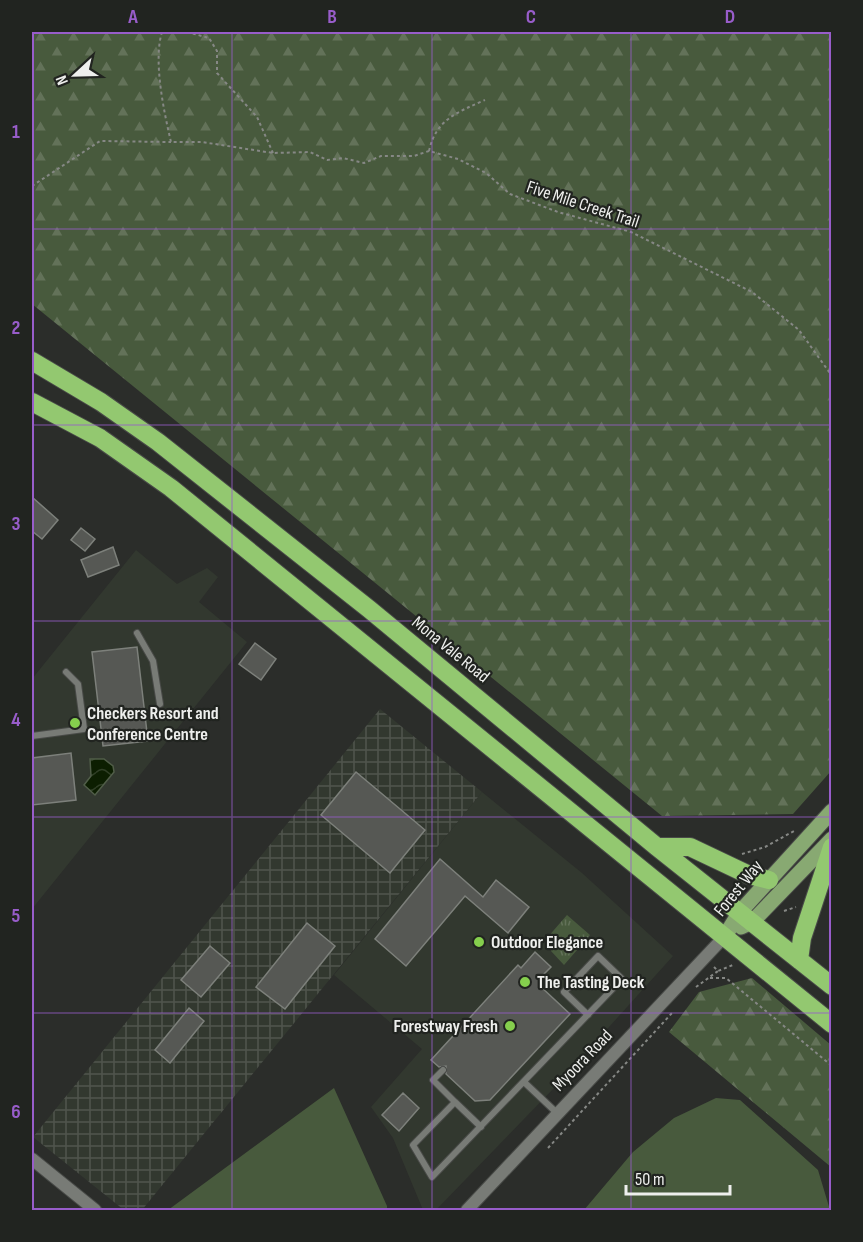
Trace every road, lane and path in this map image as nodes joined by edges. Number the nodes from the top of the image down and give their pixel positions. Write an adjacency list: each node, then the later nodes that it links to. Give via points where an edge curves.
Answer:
1 (162, 32): 4 (path, via 161,80)
2 (187, 32): 6 (path, via 210,38 217,51 217,73 257,117)
3 (485, 100): 5 (path, via 440,125 432,135)
4 (171, 142): 6 (path, Five Mile Creek Trail, via 202,142); 7 (path, Five Mile Creek Trail, via 100,141)
5 (429, 151): 6 (path, Five Mile Creek Trail, via 414,156 381,156 364,162 327,160 310,152); 9 (path, Five Mile Creek Trail, via 486,173 510,194 631,232 752,292 799,330)
6 (273, 153)
7 (32, 186)
8 (32, 361): 18 (highway, Mona Vale Road, via 158,442 369,609)
9 (831, 376)
10 (32, 402): 25 (highway, via 100,438 171,488)
11 (137, 633): 13 (lane, via 153,661)
12 (66, 672): 14 (lane, via 78,684 84,729)
13 (160, 704)
14 (32, 736)
15 (831, 811): 16 (main road, Forest Way)
16 (819, 825): 20 (path, via 792,831 765,847); 21 (main road, Forest Way)
17 (831, 839): 24 (main road, Forest Way)
18 (657, 847): 21 (highway, via 690,847 749,875); 24 (highway, Mona Vale Road)
19 (831, 847): 26 (highway, via 802,938)
20 (740, 854)
21 (769, 880): 24 (main road, Forest Way)
22 (799, 906): 23 (path)
23 (781, 914)
24 (746, 917): 25 (main road, Forest Way); 26 (highway, Mona Vale Road)
25 (725, 936): 35 (highway); 40 (street, Myoora Road)
26 (799, 960): 31 (highway, Mona Vale Road)
27 (736, 962): 29 (path)
28 (713, 966): 29 (path)
29 (718, 971): 30 (path)
30 (708, 978): 32 (path); 36 (path, via 726,978)
31 (831, 986)
32 (691, 993)
33 (677, 1006): 42 (path)
34 (588, 1014): 34 (lane, via 564,992 598,956 622,979); 38 (lane)
35 (831, 1024)
36 (831, 1066)
37 (442, 1071): 39 (lane, via 433,1080)
38 (524, 1082): 40 (lane); 41 (lane)
39 (455, 1102): 41 (lane); 41 (lane, via 413,1145 432,1177)
40 (557, 1113): 45 (street, Myoora Road)
41 (481, 1126)
42 (548, 1148)
43 (32, 1159): 44 (street)
44 (95, 1210)
45 (467, 1210)

